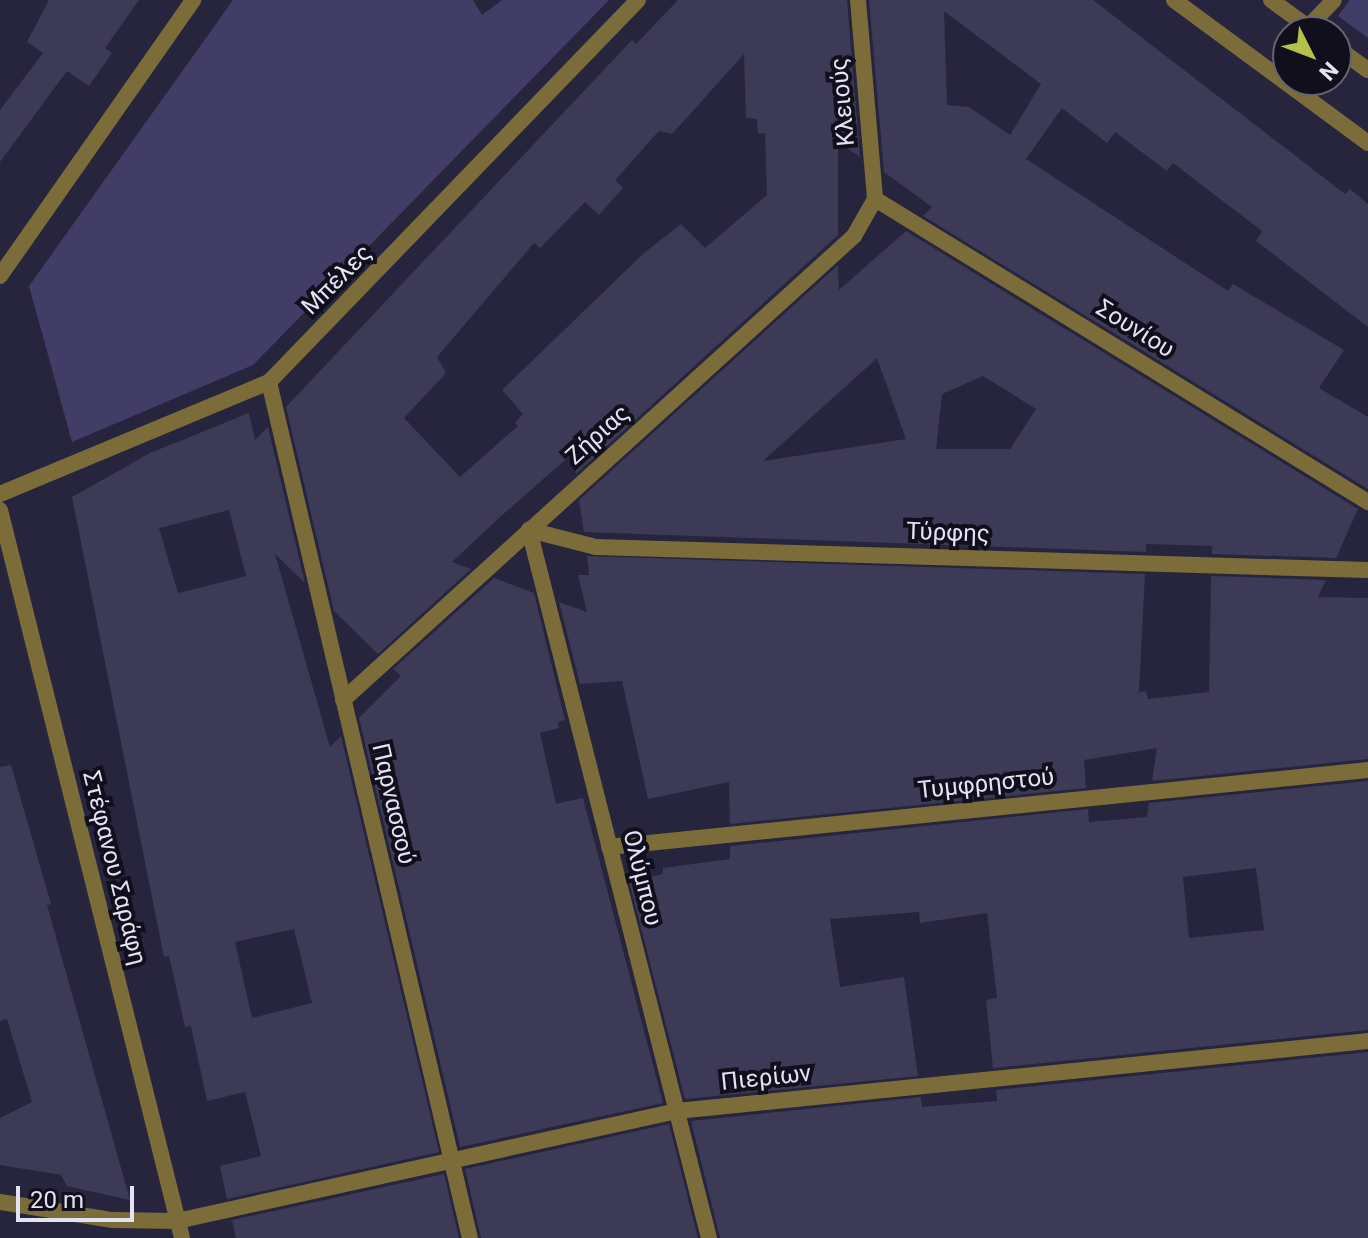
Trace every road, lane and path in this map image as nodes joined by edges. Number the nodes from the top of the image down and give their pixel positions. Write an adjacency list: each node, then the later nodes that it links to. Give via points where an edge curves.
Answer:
1 (193, 0): 9 (street)
2 (638, 0): 10 (street, Μπέλες)
3 (858, 0): 8 (street, Κλειούς)
4 (1174, 0): 7 (street)
5 (1271, 0): 6 (street)
6 (1293, 16)
7 (1368, 143)
8 (875, 199): 12 (street, Σουνίου); 14 (street, Ζήριας, via 854,236)
9 (0, 276)
10 (269, 382): 11 (street, Μπέλες); 16 (street, Παρνασσού)
11 (0, 494)
12 (1368, 502)
13 (0, 510): 23 (street, Στέφανου Σαράφη)
14 (529, 530): 15 (street, Τύρφης, via 596,547); 16 (street, Ζήριας); 18 (street, Ολύμπου)
15 (1368, 570)
16 (343, 700): 21 (street, Παρνασσού)
17 (1368, 770): 18 (street, Τυμφρηστού)
18 (609, 847): 20 (street, Ολύμπου)
19 (1368, 1041): 20 (street, Πιερίων)
20 (677, 1111): 21 (street, Πιερίων); 26 (street, Ολύμπου)
21 (452, 1160): 23 (street, Πιερίων); 25 (street, Παρνασσού)
22 (0, 1202): 23 (street, Πιερίων, via 113,1220)
23 (177, 1221): 24 (street, Στέφανου Σαράφη)
24 (182, 1238)
25 (470, 1238)
26 (709, 1238)

